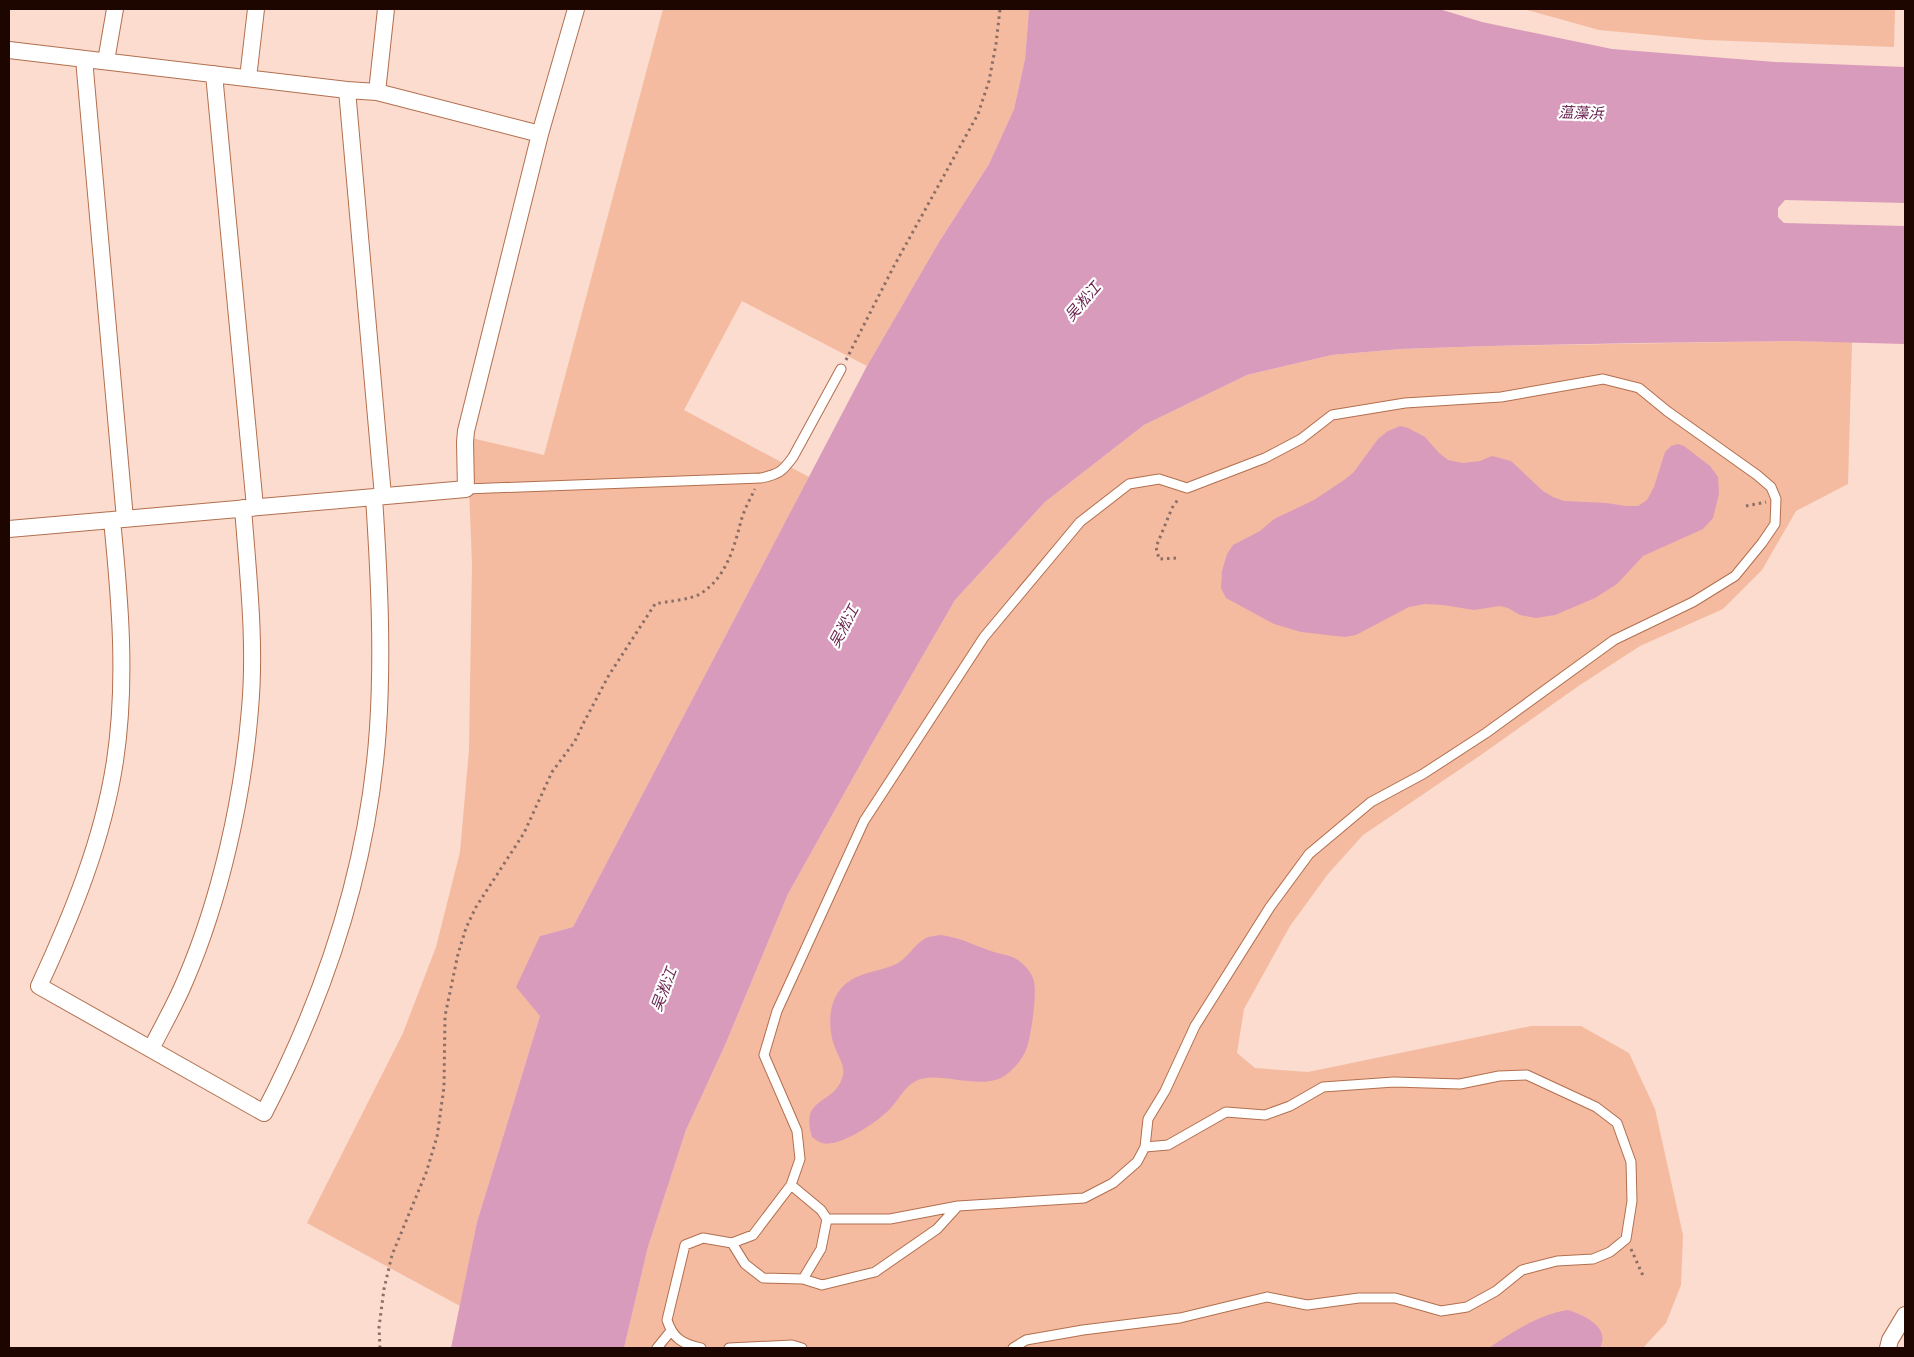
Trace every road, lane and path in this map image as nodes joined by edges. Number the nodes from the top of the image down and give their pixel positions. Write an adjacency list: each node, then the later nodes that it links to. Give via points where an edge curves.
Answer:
1 (114, 9): 8 (street)
2 (256, 9): 10 (street)
3 (386, 9): 12 (street)
4 (576, 9): 13 (street)
5 (1000, 9): 14 (path, via 989,81 978,114 894,266)
6 (9, 50): 7 (street)
7 (84, 59): 8 (street); 22 (street)
8 (106, 62): 9 (street)
9 (214, 74): 10 (street); 21 (street)
10 (248, 78): 11 (street)
11 (347, 90): 12 (street); 18 (street)
12 (378, 92): 13 (street)
13 (540, 134): 17 (street, via 466,431)
14 (842, 370): 15 (lane, via 793,457 778,474)
15 (761, 478): 17 (lane); 36 (path, via 723,570 699,595 655,604 645,618 609,674 576,741 552,772 524,834 480,899 466,928 445,1016 444,1087 437,1137 426,1173 392,1254 379,1327)
16 (1187, 488): 19 (lane, via 1266,458 1301,439 1332,415 1405,403 1501,397 1603,379 1640,388 1757,475 1771,487); 24 (path, via 1172,508 1156,547 1159,559); 27 (lane, via 1159,480 1129,484 1080,522 984,637 864,821 777,1011 764,1055 797,1131 800,1158)
17 (466, 489): 18 (street)
18 (378, 497): 21 (street); 25 (street, via 381,653 378,729 370,798 342,928 290,1064 264,1113)
19 (1776, 500): 20 (path); 26 (lane, via 1775,524 1735,576 1693,602 1614,640 1486,733 1423,774 1371,802 1309,854 1270,907 1195,1026 1148,1120)
20 (1746, 506)
21 (249, 508): 22 (street); 25 (street, via 252,664 244,762 232,825 202,939 185,983)
22 (118, 519): 23 (street); 25 (street, via 122,634 115,762 76,901 39,986)
23 (9, 529)
24 (1176, 558)
25 (151, 1049)
26 (1145, 1147): 28 (lane, via 1136,1162 1113,1183 1084,1198); 30 (lane, via 1168,1145 1226,1112 1265,1115 1290,1106 1323,1087 1394,1082 1460,1084 1499,1076 1528,1075 1596,1107 1617,1123 1631,1162 1632,1201)
27 (791, 1185): 29 (lane); 31 (lane, via 753,1236)
28 (958, 1206): 29 (lane, via 890,1219); 33 (lane, via 937,1229 875,1272 822,1285)
29 (827, 1219): 33 (lane, via 821,1248)
30 (1626, 1239): 32 (path); 41 (lane, via 1610,1252 1593,1259 1557,1261 1522,1270 1496,1291 1467,1307 1441,1311 1395,1298 1359,1298 1306,1305 1267,1297 1180,1318 1026,1340)
31 (732, 1243): 33 (lane, via 745,1264 763,1278); 35 (lane, via 703,1238 685,1245 667,1320)
32 (1644, 1278)
33 (803, 1279)
34 (1905, 1315): 42 (street)
35 (670, 1332): 37 (lane); 38 (lane, via 686,1345)
36 (380, 1348)
37 (657, 1348)
38 (701, 1348)
39 (729, 1348): 40 (lane, via 792,1344)
40 (802, 1348)
41 (1013, 1348)
42 (1888, 1348)

